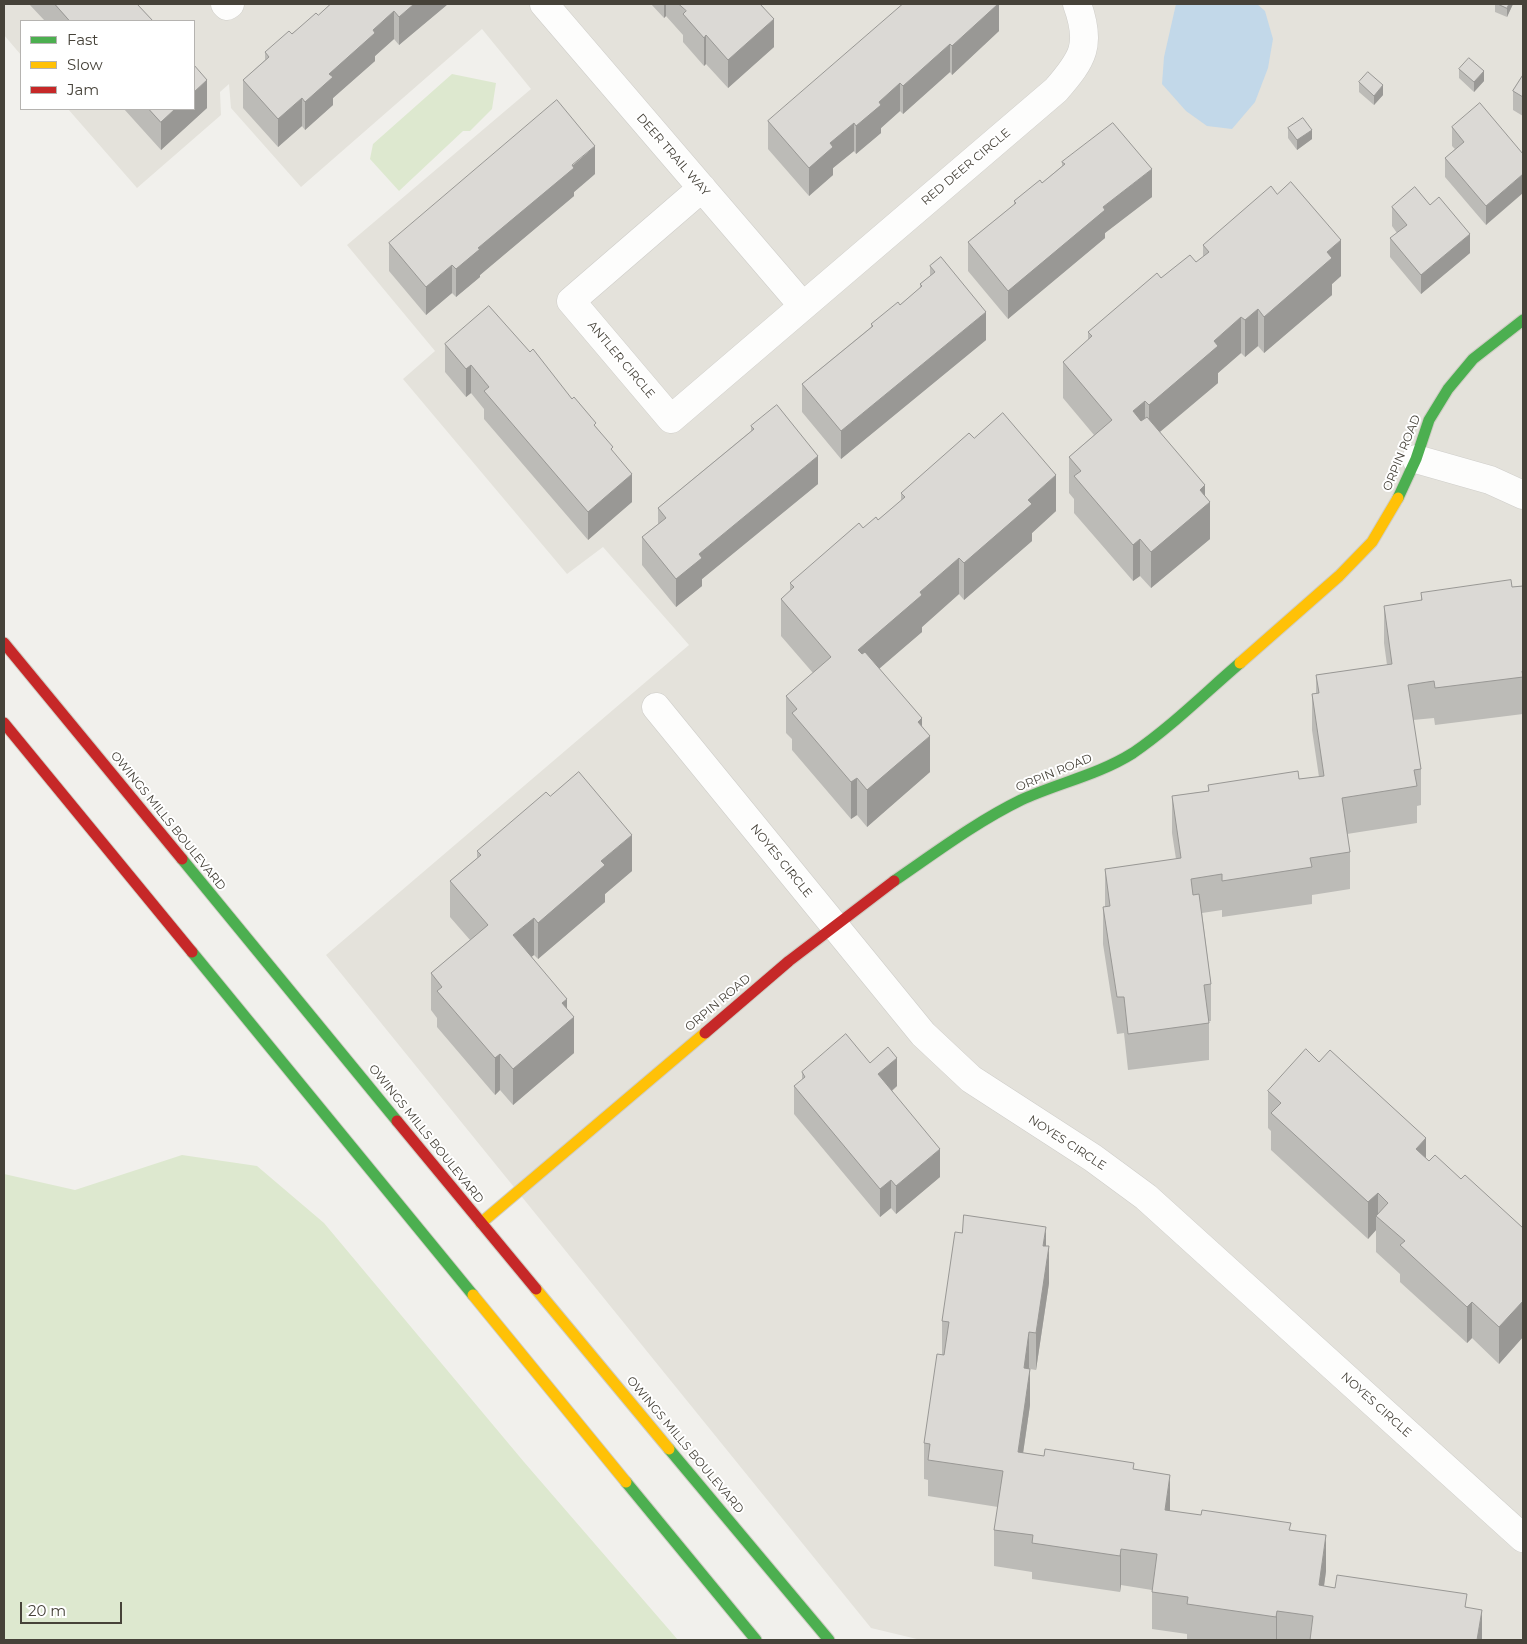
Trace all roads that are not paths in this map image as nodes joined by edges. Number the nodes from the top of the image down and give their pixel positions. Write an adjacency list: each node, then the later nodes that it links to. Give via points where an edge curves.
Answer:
1 (225, 4): 2 (street)
2 (230, 4)
3 (544, 4): 5 (street, DEER TRAIL WAY)
4 (1077, 4): 6 (street, RED DEER CIRCLE, via 1084,23 1084,46 1073,70 1056,90)
5 (702, 188): 6 (street, DEER TRAIL WAY); 6 (street, ANTLER CIRCLE, via 571,301 671,419)
6 (803, 306)
7 (1521, 325): 8 (main road, ORPIN ROAD, via 1473,359 1448,389 1429,420)
8 (1416, 460): 9 (street, via 1490,480); 13 (main road, ORPIN ROAD, via 1372,542 1339,576 1177,718 1132,753 1089,775 1022,800 972,828 878,891)
9 (1523, 495)
10 (4, 643): 14 (main road, OWINGS MILLS BOULEVARD)
11 (656, 707): 13 (street, NOYES CIRCLE)
12 (4, 723): 16 (main road)
13 (834, 925): 14 (main road, ORPIN ROAD); 15 (street, NOYES CIRCLE, via 924,1034 971,1079 1146,1197)
14 (481, 1223): 17 (main road, OWINGS MILLS BOULEVARD)
15 (1523, 1538)
16 (756, 1640)
17 (829, 1640)

